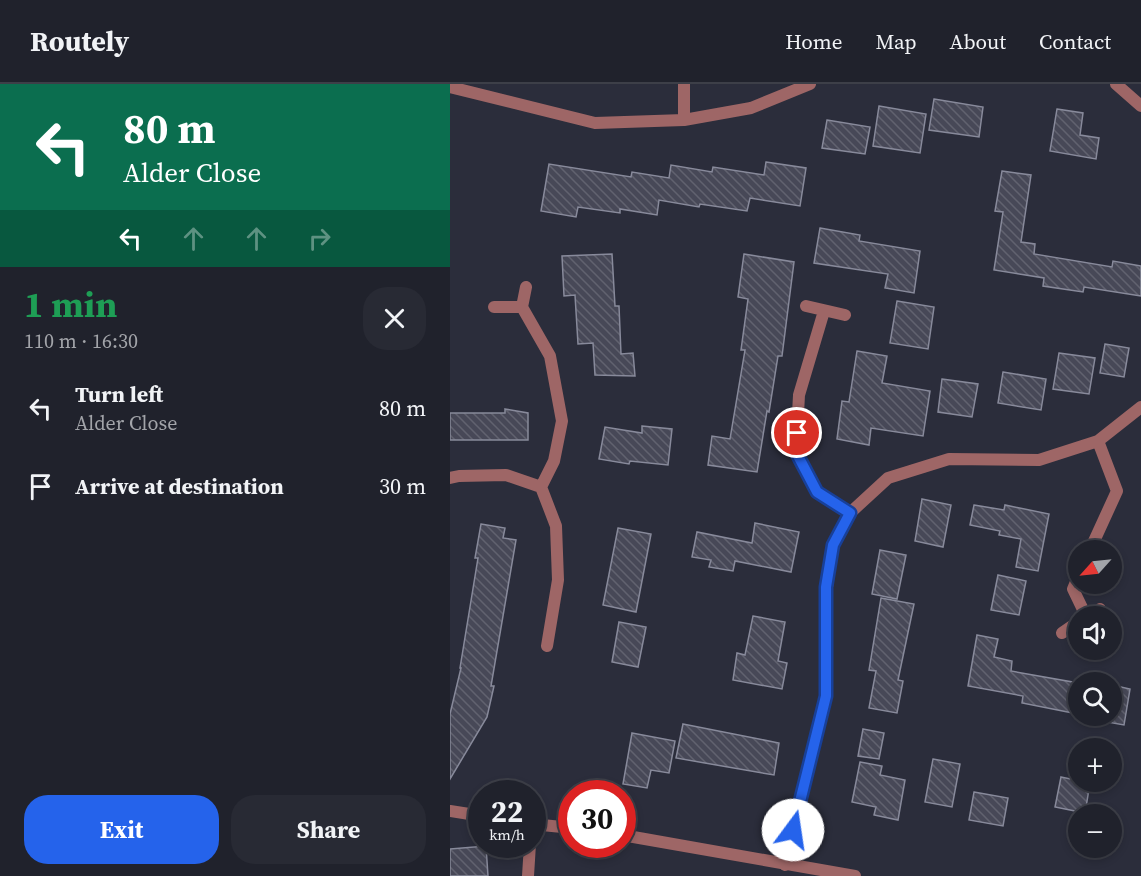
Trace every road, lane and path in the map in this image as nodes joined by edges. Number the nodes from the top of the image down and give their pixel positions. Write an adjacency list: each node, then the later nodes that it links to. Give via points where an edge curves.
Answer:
1 (684, 84): 6 (street)
2 (810, 84): 6 (street, via 751,108)
3 (1116, 84): 5 (street)
4 (450, 87): 6 (street, via 595,123)
5 (1141, 106)
6 (684, 120)
7 (526, 287): 10 (street)
8 (806, 306): 11 (street)
9 (494, 307): 10 (street)
10 (522, 307): 16 (street, via 550,356 562,421 554,461)
11 (824, 311): 12 (street); 17 (street, via 799,395 796,452 817,492)
12 (845, 315)
13 (1141, 407): 14 (street)
14 (1098, 441): 17 (street, via 1039,460 949,459 888,478); 18 (street, via 1117,491)
15 (450, 478): 16 (street, via 506,475)
16 (541, 487): 21 (street, via 557,537 558,580)
17 (850, 513): 26 (street, via 833,545 826,587 826,696)
18 (1095, 540)
19 (1068, 629): 20 (street)
20 (1062, 633)
21 (547, 646)
22 (450, 811): 23 (street)
23 (468, 814)
24 (636, 838): 26 (street)
25 (529, 858): 27 (street)
26 (785, 865): 28 (street)
27 (528, 876)
28 (855, 876)

